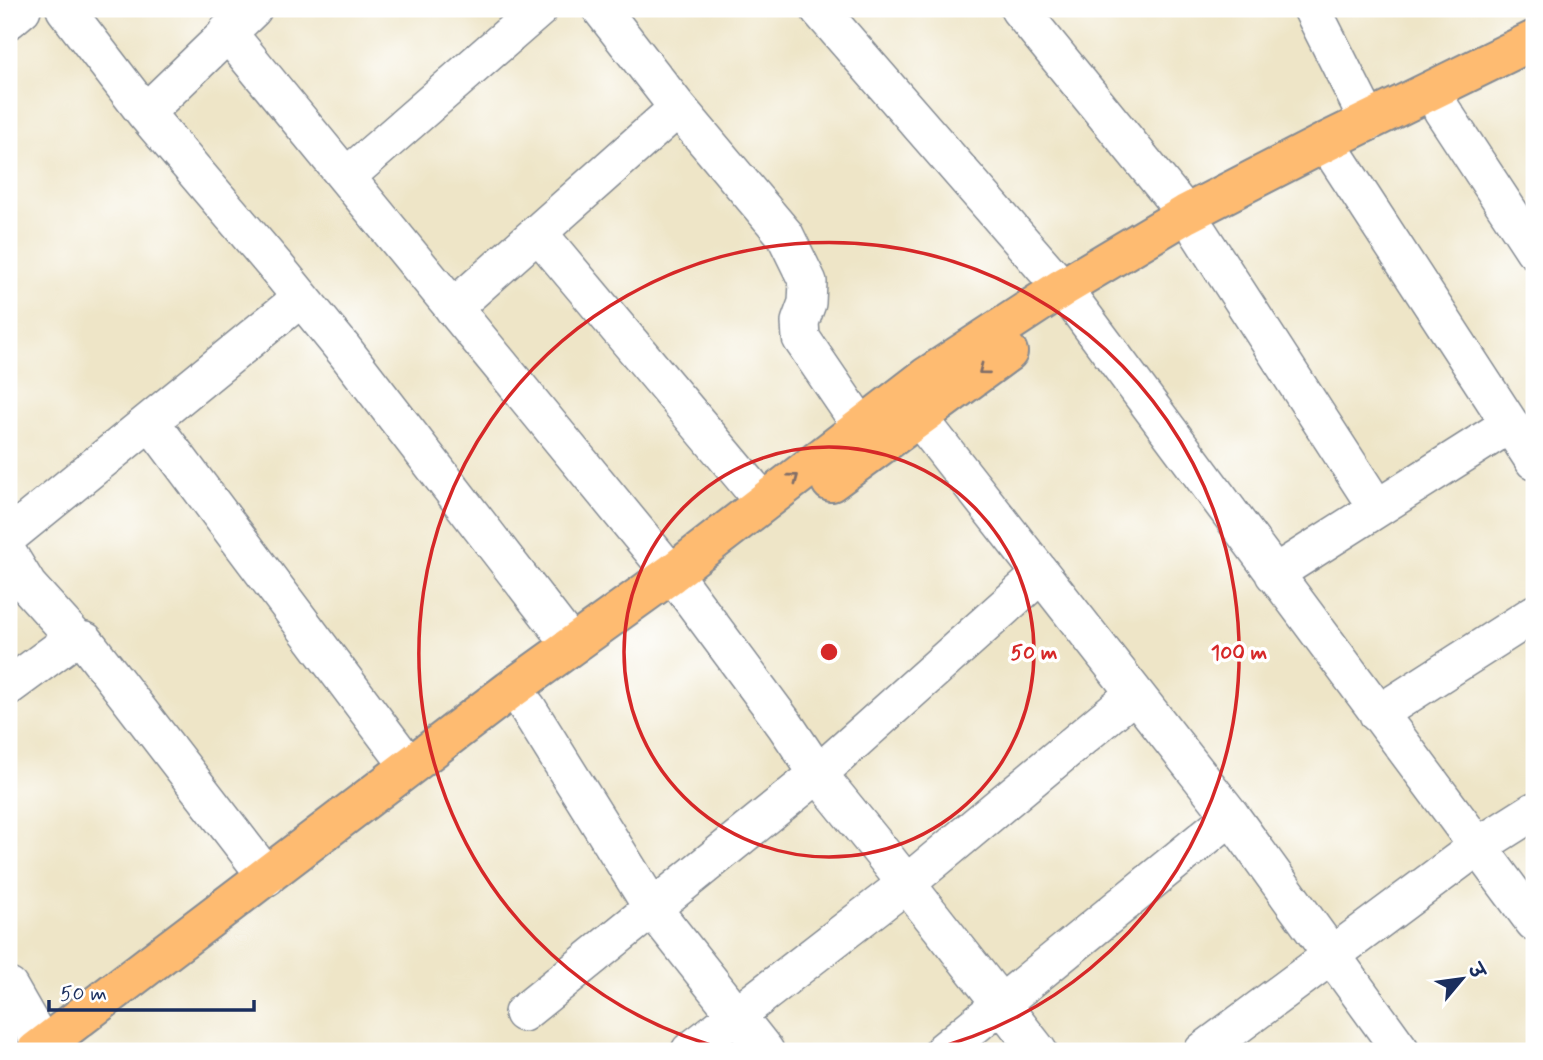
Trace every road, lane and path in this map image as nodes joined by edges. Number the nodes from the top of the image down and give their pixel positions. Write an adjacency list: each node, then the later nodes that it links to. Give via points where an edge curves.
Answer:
1 (22, 9): 8 (street)
2 (65, 9): 14 (street)
3 (539, 9): 17 (street)
4 (601, 9): 12 (street)
5 (819, 9): 21 (street)
6 (1019, 9): 18 (street)
7 (1312, 9): 15 (street)
8 (9, 20)
9 (240, 21): 14 (street); 17 (street)
10 (1534, 40): 15 (main road)
11 (1534, 64): 13 (main road)
12 (678, 108): 19 (street); 27 (street, via 785,235 808,282 801,338)
13 (1442, 110): 16 (main road); 20 (street)
14 (145, 113): 22 (street)
15 (1369, 122): 16 (main road)
16 (1332, 152): 18 (main road); 26 (street)
17 (346, 177): 23 (street)
18 (1193, 224): 21 (main road); 30 (street)
19 (539, 234): 23 (street); 29 (street)
20 (1534, 250)
21 (1069, 297): 24 (main road, one-way to 24, via 1019,343); 27 (main road, via 926,377); 33 (street)
22 (301, 298): 25 (street); 38 (street)
23 (453, 308): 35 (street)
24 (919, 418): 34 (street); 35 (main road)
25 (150, 421): 31 (street); 43 (street)
26 (1510, 424): 28 (street); 30 (street)
27 (862, 426): 29 (main road, one-way to 27)
28 (1534, 461)
29 (763, 501): 35 (main road)
30 (1377, 508): 33 (street)
31 (9, 536)
32 (9, 555): 37 (street, via 29,586)
33 (1274, 574): 42 (street)
34 (1040, 575): 40 (street); 44 (street)
35 (678, 581): 38 (main road); 41 (main road); 44 (street)
36 (1534, 614): 42 (street)
37 (76, 639): 39 (street); 48 (street, via 87,644)
38 (571, 644): 43 (main road)
39 (9, 686)
40 (1134, 694): 46 (street); 49 (street)
41 (527, 707): 50 (street); 57 (main road)
42 (1378, 714): 47 (street)
43 (410, 766): 48 (main road)
44 (818, 774): 49 (street); 50 (street)
45 (1534, 811): 47 (street)
46 (1231, 816): 52 (street); 54 (street)
47 (1477, 847): 51 (street); 52 (street)
48 (267, 877): 57 (main road)
49 (906, 884): 54 (street); 56 (street)
50 (653, 909): 55 (street); 56 (street)
51 (1534, 922)
52 (1332, 955): 62 (street); 63 (street)
53 (9, 987): 57 (street)
54 (1001, 1004): 60 (street); 61 (street)
55 (523, 1013)
56 (737, 1016): 58 (street); 59 (street)
57 (51, 1050)
58 (690, 1051)
59 (765, 1051)
60 (943, 1051)
61 (1038, 1051)
62 (1203, 1051)
63 (1401, 1051)

